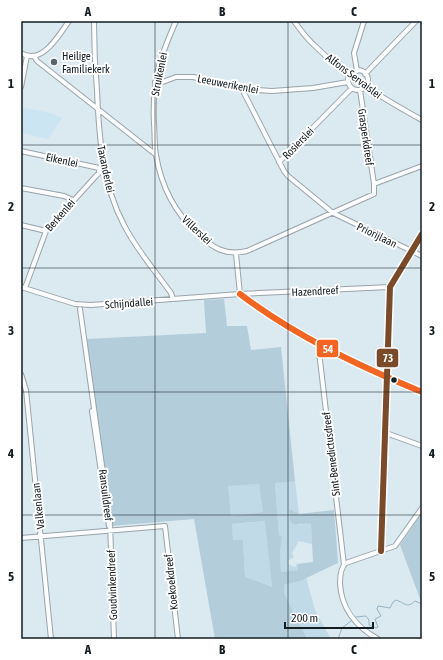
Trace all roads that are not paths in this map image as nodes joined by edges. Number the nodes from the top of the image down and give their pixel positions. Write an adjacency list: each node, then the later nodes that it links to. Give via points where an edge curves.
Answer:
1 (69, 21): 9 (street, via 53,43)
2 (94, 21): 20 (street, Taxanderlei)
3 (176, 21): 13 (street, Struikenlei, via 164,48)
4 (294, 21): 12 (street, Alfons Servaislei, via 312,44)
5 (364, 21): 10 (street, via 354,53)
6 (416, 21): 11 (street)
7 (21, 53): 8 (street)
8 (27, 56): 9 (street); 16 (street)
9 (34, 56): 20 (street)
10 (357, 71): 11 (street); 12 (street)
11 (365, 74): 15 (street)
12 (350, 75): 14 (street); 15 (street, Alfons Servaislei)
13 (155, 82): 18 (street, Leeuwerikenlei, via 193,77); 23 (street, Struikenlei)
14 (348, 82): 17 (street); 18 (street, Leeuwerikenlei, via 285,91)
15 (365, 86): 19 (street); 21 (street, Alfons Servaislei)
16 (21, 87)
17 (352, 88): 19 (street); 24 (street, Rosierslei)
18 (244, 89): 24 (street)
19 (360, 90): 27 (street, Grasperkdreef)
20 (98, 109): 23 (street); 26 (street, Taxanderlei)
21 (422, 120)
22 (21, 151): 26 (street, Eikenlei)
23 (155, 154): 35 (street, Villerslei, via 165,187 178,212 189,226 214,247)
24 (279, 162): 30 (street, Rosierslei, via 288,176)
25 (422, 166): 27 (street)
26 (102, 170): 29 (street, Berkenlei); 40 (street, Taxanderlei, via 123,225)
27 (374, 184): 30 (street, via 374,194)
28 (21, 188): 29 (street)
29 (73, 200): 32 (street, Berkenlei)
30 (333, 213): 34 (street, Priorijlaan); 35 (street)
31 (21, 225): 32 (street)
32 (46, 231): 37 (street, Berkenlei)
33 (422, 234): 34 (street)
34 (412, 251): 36 (street, Priorijlaan); 38 (street)
35 (236, 254): 39 (street)
36 (422, 256)
37 (23, 287): 41 (street, Schijndallei)
38 (390, 287): 39 (street, Hazendreef); 44 (street)
39 (240, 294): 40 (street, Schijndallei); 42 (street)
40 (173, 299): 41 (street, Schijndallei)
41 (80, 307): 49 (street, Ransuildreef)
42 (318, 343): 44 (street); 53 (street, Sint-Benedictusdreef)
43 (21, 374): 50 (street, Valkenlaan, via 26,390)
44 (387, 378): 45 (street); 46 (street)
45 (422, 392)
46 (386, 433): 47 (street); 52 (street)
47 (422, 446)
48 (422, 508): 52 (street, via 397,544)
49 (110, 530): 50 (street); 55 (street, Goudvinkendreef); 56 (street, Koekoekdreef, via 165,526)
50 (41, 536): 51 (street); 54 (street, Valkenlaan)
51 (21, 538)
52 (381, 551): 53 (street)
53 (344, 565): 57 (street, Sint-Benedictusdreef, via 340,579 343,602 357,624)
54 (51, 639)
55 (114, 639)
56 (178, 639)
57 (378, 639)

